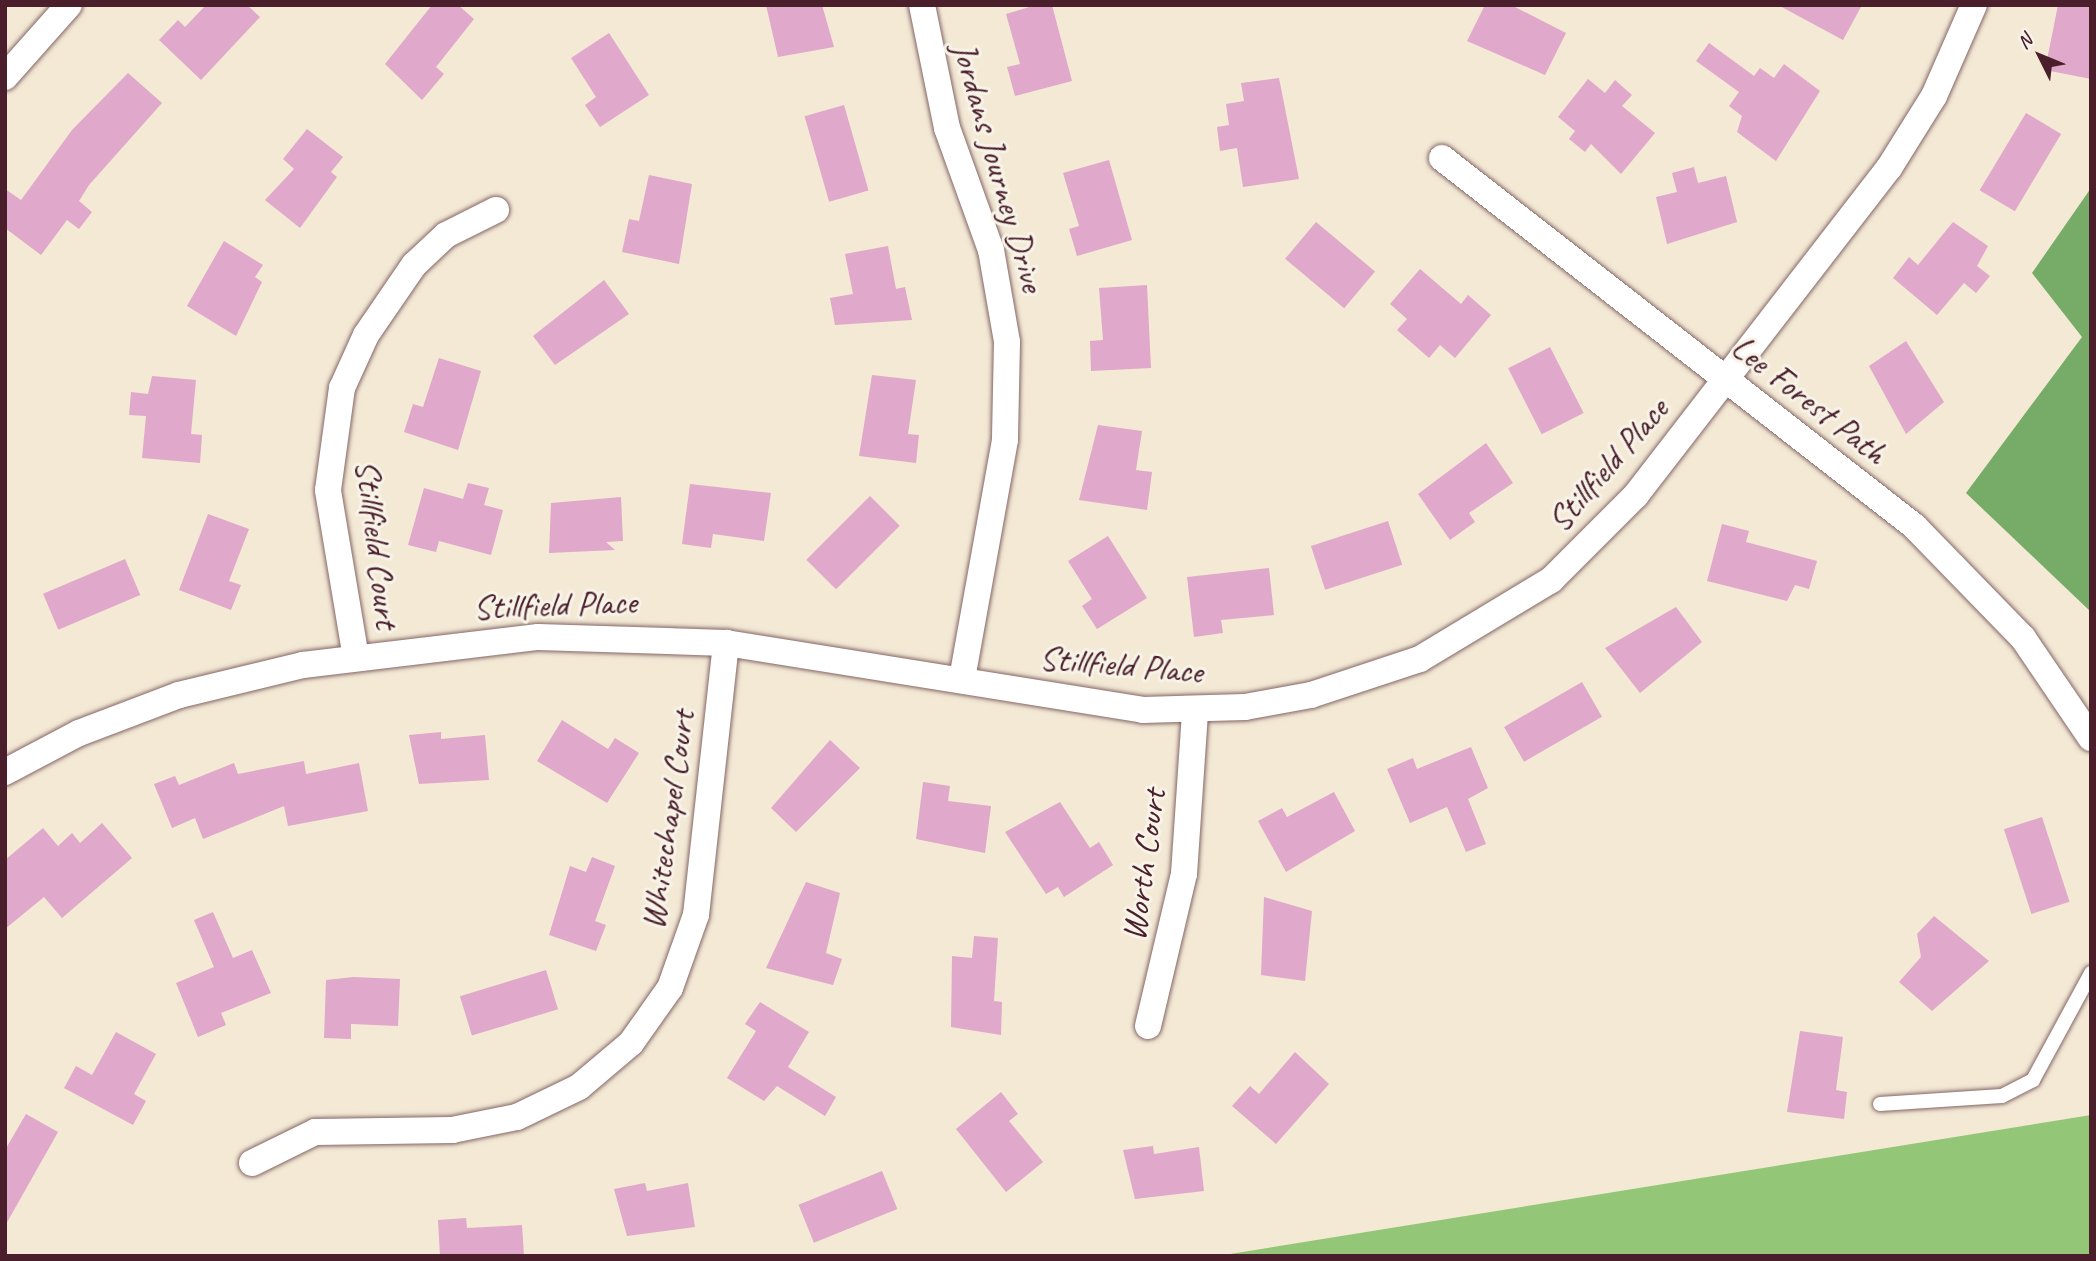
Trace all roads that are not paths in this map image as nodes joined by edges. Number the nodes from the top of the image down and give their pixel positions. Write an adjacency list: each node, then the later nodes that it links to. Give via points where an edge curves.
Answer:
1 (69, 5): 4 (street)
2 (922, 5): 10 (street, Jordans Journey Drive, via 947,128 991,250 1007,342 1005,440)
3 (1975, 5): 7 (street, Stillfield Place, via 1934,96 1889,168)
4 (5, 77)
5 (1443, 158): 7 (street, Lee Forest Path)
6 (496, 210): 9 (street, Stillfield Court, via 446,235 414,265 366,335 342,388 328,490)
7 (1727, 379): 11 (street, Stillfield Place, via 1602,534 1494,619 1420,659 1346,686); 12 (street, Lee Forest Path, via 1966,574 2023,638)
8 (726, 642): 9 (street, Stillfield Place, via 538,637); 10 (street, Stillfield Place); 17 (street, Whitechapel Court, via 696,915 670,988 631,1043 579,1087 517,1116 452,1130 315,1132)
9 (356, 658): 13 (street, Stillfield Place, via 179,695 79,733)
10 (962, 680): 11 (street, Stillfield Place, via 1143,710)
11 (1195, 711): 15 (street, Worth Court, via 1184,874)
12 (2091, 738)
13 (5, 772)
14 (2091, 973): 16 (lane, via 2033,1080 2002,1096)
15 (1148, 1026)
16 (1880, 1104)
17 (252, 1163)

